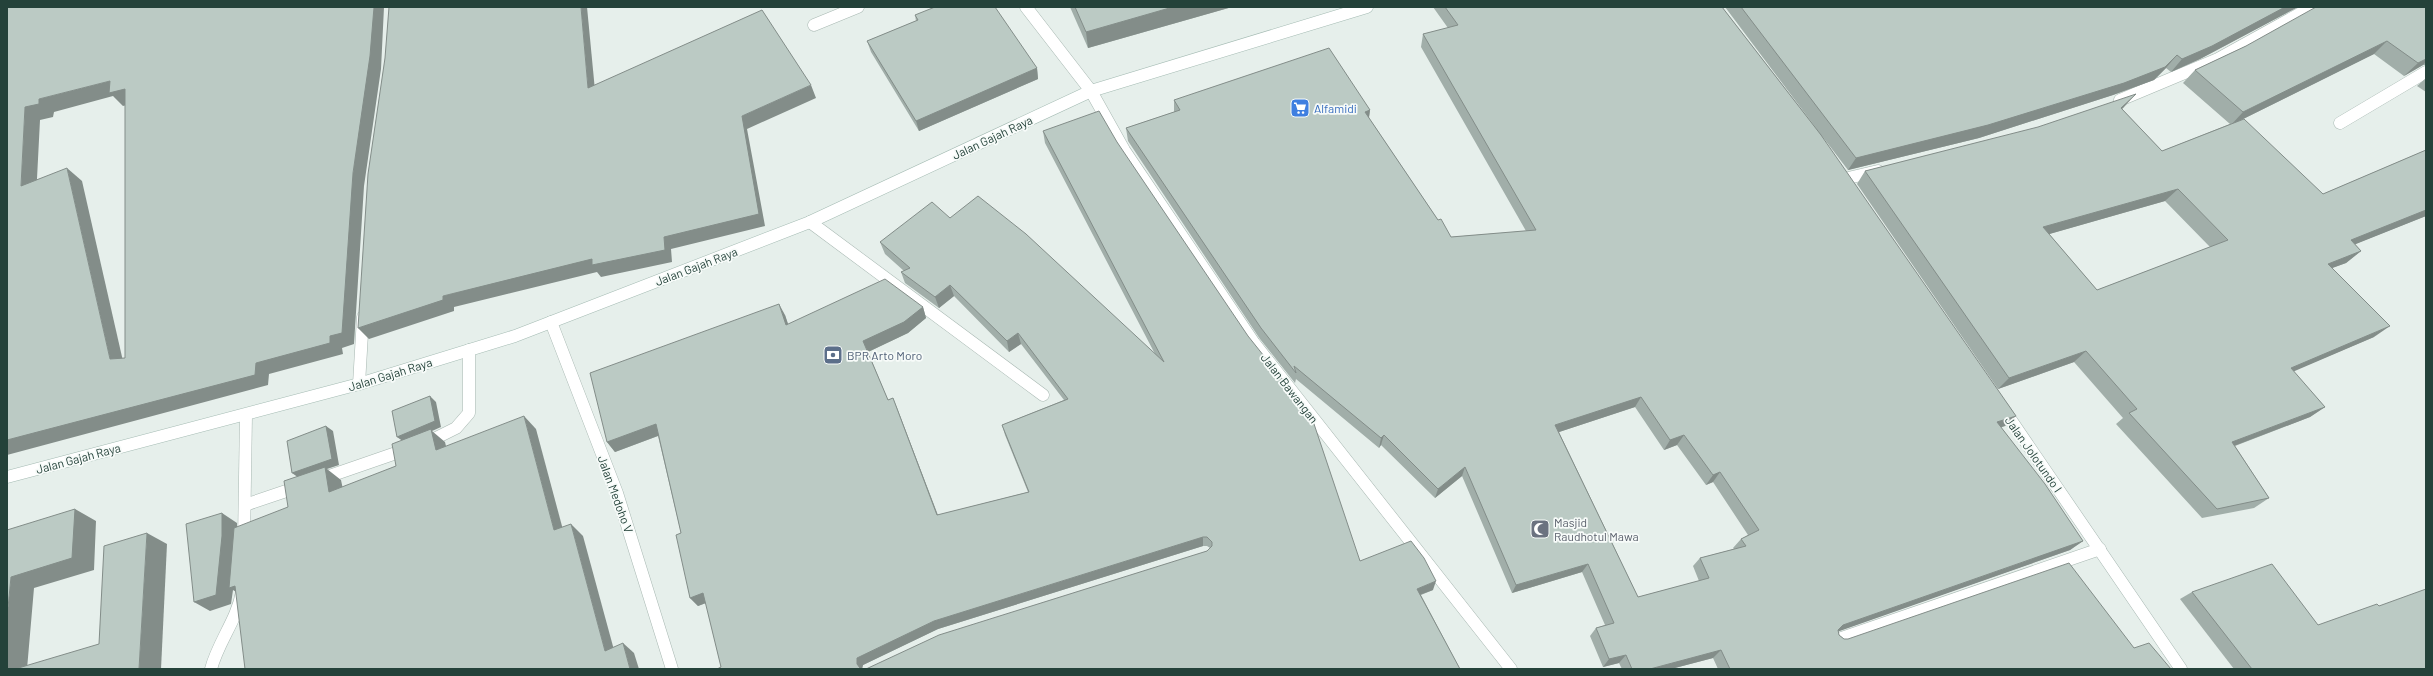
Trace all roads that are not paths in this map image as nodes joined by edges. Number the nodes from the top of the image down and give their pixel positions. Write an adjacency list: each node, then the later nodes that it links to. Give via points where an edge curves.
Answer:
1 (858, 7): 5 (street)
2 (1026, 7): 7 (street, Jalan Bawangan)
3 (1367, 7): 7 (street, Jalan Gajah Raya)
4 (2312, 7): 8 (street, via 2167,84)
5 (814, 25)
6 (2426, 72): 9 (street)
7 (1091, 91): 14 (street, Jalan Gajah Raya); 30 (street, Jalan Bawangan, via 1124,150 1254,343)
8 (2109, 104)
9 (2340, 123)
10 (1836, 167): 12 (street)
11 (1889, 168): 12 (street)
12 (1844, 179): 13 (street)
13 (1853, 192)
14 (810, 222): 16 (street, Jalan Gajah Raya); 19 (street)
15 (364, 303): 18 (street)
16 (551, 322): 17 (street, Jalan Gajah Raya); 29 (street, Jalan Medoho V, via 572,371 651,592)
17 (469, 350): 18 (street, Jalan Gajah Raya); 23 (street, via 470,413 456,428 428,442)
18 (359, 384): 21 (street, Jalan Gajah Raya)
19 (1043, 395)
20 (1994, 395): 24 (street, Jalan Jolotundo I)
21 (246, 415): 22 (street, Jalan Gajah Raya); 23 (street)
22 (7, 477)
23 (245, 505): 25 (street)
24 (2100, 549): 27 (street); 31 (street, Jalan Jolotundo I)
25 (244, 550)
26 (242, 581): 28 (street, via 236,613 217,647)
27 (1836, 640)
28 (211, 669)
29 (672, 669)
30 (1511, 669)
31 (2181, 669)

